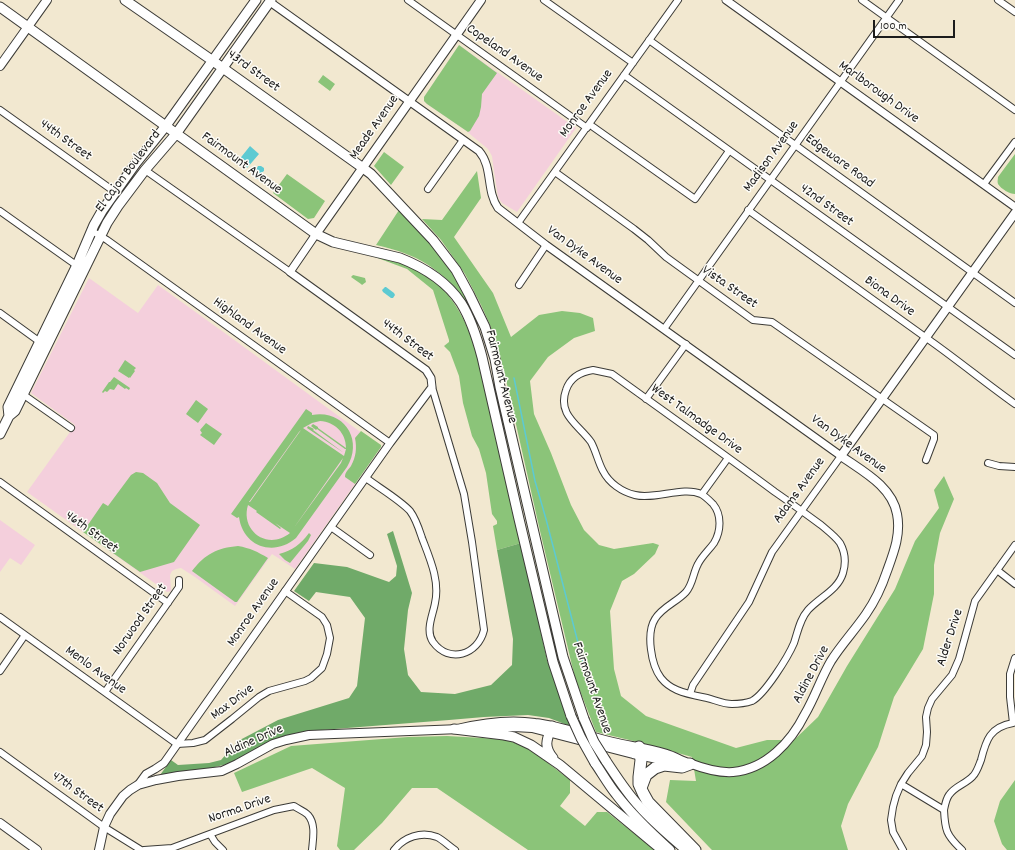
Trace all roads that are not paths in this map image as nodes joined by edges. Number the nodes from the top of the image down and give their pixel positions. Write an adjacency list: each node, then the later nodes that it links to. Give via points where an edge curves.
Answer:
1 (48, 0): 16 (main road)
2 (125, 0): 19 (main road, 43rd Street)
3 (256, 0): 19 (main road, El Cajon Boulevard)
4 (408, 0): 17 (street, Copeland Avenue)
5 (481, 0): 17 (main road, Meade Avenue)
6 (544, 0): 20 (street)
7 (678, 0): 18 (street, Monroe Avenue)
8 (726, 0): 24 (street, Marlborough Drive)
9 (862, 0): 15 (street)
10 (899, 0): 15 (street, Madison Avenue)
11 (998, 0): 14 (street)
12 (270, 1): 22 (main road, El Cajon Boulevard); 25 (street, Van Dyke Avenue)
13 (0, 7): 16 (main road, Fairmount Avenue)
14 (1015, 12)
15 (886, 18): 24 (street, Madison Avenue); 27 (street)
16 (28, 27): 21 (main road); 29 (main road, Fairmount Avenue)
17 (456, 35): 25 (main road, Meade Avenue); 28 (street, Copeland Avenue)
18 (649, 40): 20 (street, Monroe Avenue); 33 (street, Edgeware Road)
19 (213, 61): 22 (main road, 43rd Street); 29 (main road, El Cajon Boulevard)
20 (633, 63): 23 (street, Monroe Avenue)
21 (0, 66)
22 (223, 68): 30 (main road, El Cajon Boulevard); 36 (main road, 43rd Street)
23 (624, 75): 28 (street, Monroe Avenue); 35 (street, 42nd Street)
24 (840, 82): 33 (street, Madison Avenue); 40 (street, Marlborough Drive)
25 (410, 101): 31 (street, Van Dyke Avenue); 36 (main road, Meade Avenue)
26 (0, 110): 42 (street, 44th Street)
27 (1015, 110)
28 (588, 126): 35 (street, Copeland Avenue, via 695,199); 38 (street, Monroe Avenue)
29 (165, 127): 30 (main road, Fairmount Avenue); 34 (main road, El Cajon Boulevard)
30 (176, 134): 37 (main road, El Cajon Boulevard); 50 (main road, Fairmount Avenue)
31 (463, 140): 41 (street); 48 (street, Van Dyke Avenue, via 484,156 494,202)
32 (1015, 142): 40 (street)
33 (795, 145): 39 (street, Madison Avenue); 54 (street, Edgeware Road)
34 (147, 150): 37 (main road, via 148,156 142,166); 42 (main road, El Cajon Boulevard)
35 (729, 151): 39 (street, 42nd Street)
36 (363, 168): 50 (main road, Meade Avenue); 123 (main road, Fairmount Avenue, bridge, via 445,255 456,270 485,327 495,359 563,657 584,719 594,742 621,783 639,806)
37 (145, 170): 44 (main road, El Cajon Boulevard); 53 (street, 44th Street)
38 (555, 172): 48 (street, Monroe Avenue); 55 (street, Vista Street, via 634,229)
39 (770, 180): 45 (street, Madison Avenue); 58 (street, 42nd Street)
40 (984, 184): 43 (street, Marlborough Drive)
41 (428, 189)
42 (115, 192): 44 (main road, via 118,196); 49 (main road, El Cajon Boulevard, via 102,211)
43 (1015, 207)
44 (116, 209): 49 (main road, El Cajon Boulevard)
45 (748, 210): 55 (street, Madison Avenue); 61 (street, Biona Drive)
46 (0, 211): 52 (street)
47 (1015, 213): 54 (main road, Adams Avenue)
48 (518, 223): 51 (street, Van Dyke Avenue)
49 (96, 234): 52 (main road, El Cajon Boulevard); 73 (street, Highland Avenue)
50 (316, 234): 53 (street, Meade Avenue); 122 (main road, Fairmount Avenue, bridge, via 334,242 409,261 444,284 461,303 482,357 553,662 571,716 595,763 615,793)
51 (546, 245): 56 (street); 60 (street, Van Dyke Avenue)
52 (81, 267): 62 (main road, El Cajon Boulevard); 62 (main road, El Cajon Boulevard, via 50,321 51,328)
53 (290, 272): 65 (street, 44th Street, via 426,370 431,378)
54 (972, 273): 57 (street, Edgeware Road); 58 (main road, Adams Avenue)
55 (698, 281): 60 (street, Madison Avenue); 68 (street, Vista Street, via 753,320 772,322)
56 (519, 285)
57 (1015, 303)
58 (948, 307): 61 (main road, Adams Avenue); 64 (street, 42nd Street)
59 (0, 313): 62 (street)
60 (664, 329): 63 (street, Van Dyke Avenue)
61 (926, 338): 68 (main road, Adams Avenue); 69 (street, Biona Drive)
62 (43, 344): 66 (main road, El Cajon Boulevard)
63 (686, 344): 67 (street); 74 (street, Van Dyke Avenue)
64 (1015, 355)
65 (432, 387): 73 (street, Monroe Avenue); 79 (street, 44th Street, via 464,494 484,625 483,636 477,646 460,654 453,654 444,652 433,641 430,619 435,602 436,584 433,568 416,522 410,511 399,501)
66 (20, 392): 70 (main road, El Cajon Boulevard, via 15,411); 71 (street)
67 (646, 399): 75 (street, West Talmadge Drive); 81 (street, West Talmadge Drive, via 612,374 593,370 578,374 572,379 566,388 564,405 566,414 593,447 604,473 622,490 641,496 684,492)
68 (882, 399): 74 (main road, Adams Avenue); 76 (street, Vista Street, via 934,435)
69 (1015, 404)
70 (5, 417): 72 (main road, El Cajon Boulevard)
71 (71, 428)
72 (0, 434)
73 (390, 443): 79 (street, Monroe Avenue)
74 (841, 456): 82 (street, Adams Avenue); 83 (main road, Van Dyke Avenue, via 887,491 896,506)
75 (728, 458): 81 (street); 82 (street, West Talmadge Drive)
76 (926, 460)
77 (988, 463): 78 (street)
78 (1015, 467)
79 (366, 478): 84 (street, Monroe Avenue)
80 (0, 482): 91 (street, 46th Street)
81 (702, 494): 97 (street, West Talmadge Drive, via 716,509 719,520 717,536 697,566 689,588 661,611 655,618 650,632 658,674 668,686)
82 (802, 511): 97 (street, Adams Avenue, via 772,552 749,602 692,685); 97 (street, West Talmadge Drive, via 838,540 845,558 839,581 808,610 789,654 765,689 754,700 730,704)
83 (898, 522): 104 (main road, Aldine Drive, via 896,548 874,601 832,659 806,714 787,742 761,764 747,769 732,772)
84 (331, 527): 86 (street); 90 (street, Monroe Avenue)
85 (1015, 545): 87 (street, Alder Drive)
86 (370, 555)
87 (997, 570): 89 (street); 106 (street, Alder Drive, via 975,601 960,659 952,676 932,699 928,708 926,745 922,756)
88 (179, 580): 91 (street, Norwood Street, via 179,587)
89 (1015, 584)
90 (285, 591): 101 (street, Monroe Avenue); 101 (street, Max Drive, via 322,617 327,625 330,638 322,668 311,678 269,691 259,697 205,740)
91 (168, 603): 96 (street, Norwood Street)
92 (0, 617): 93 (street, Menlo Avenue)
93 (25, 635): 95 (street); 96 (street, Menlo Avenue)
94 (1015, 658): 98 (street, via 1010,674)
95 (0, 670)
96 (105, 692): 101 (street, Menlo Avenue)
97 (690, 694)
98 (1014, 723): 109 (street, via 1006,724 989,736 974,776 948,796)
99 (454, 729): 100 (main road, Aldine Drive, via 476,724 514,721 530,722); 105 (main road, via 514,737 531,745); 107 (main road, Aldine Drive, via 309,735 273,744 222,771 178,776)
100 (551, 729): 102 (main road, Aldine Drive); 105 (main road, via 547,750)
101 (177, 744): 107 (street, Monroe Avenue, via 164,763 146,774)
102 (640, 751): 104 (main road, Aldine Drive, via 671,762); 108 (highway)
103 (0, 752): 111 (street, 47th Street)
104 (690, 764): 108 (highway, via 682,767 664,765 655,768 646,775)
105 (560, 765): 121 (main road)
106 (901, 784): 109 (street); 125 (street, Alder Drive, via 891,820 893,832)
107 (138, 785): 111 (main road, Monroe Avenue, via 124,796 110,814)
108 (641, 788): 124 (highway, via 648,802)
109 (944, 810): 126 (street, via 948,835)
110 (0, 823): 113 (main road)
111 (104, 827): 114 (main road, Monroe Avenue); 115 (street, 47th Street)
112 (210, 834): 116 (street, Norma Drive, via 172,848); 117 (street); 118 (street, Norma Drive, via 274,810 294,806 307,814 313,822)
113 (37, 850)
114 (99, 850)
115 (141, 850)
116 (144, 850)
117 (223, 850)
118 (312, 850)
119 (394, 850): 120 (street, via 410,836 417,835 438,838)
120 (455, 850)
121 (662, 850)
122 (670, 850)
123 (686, 850)
124 (695, 850)
125 (903, 850)
126 (962, 850)

